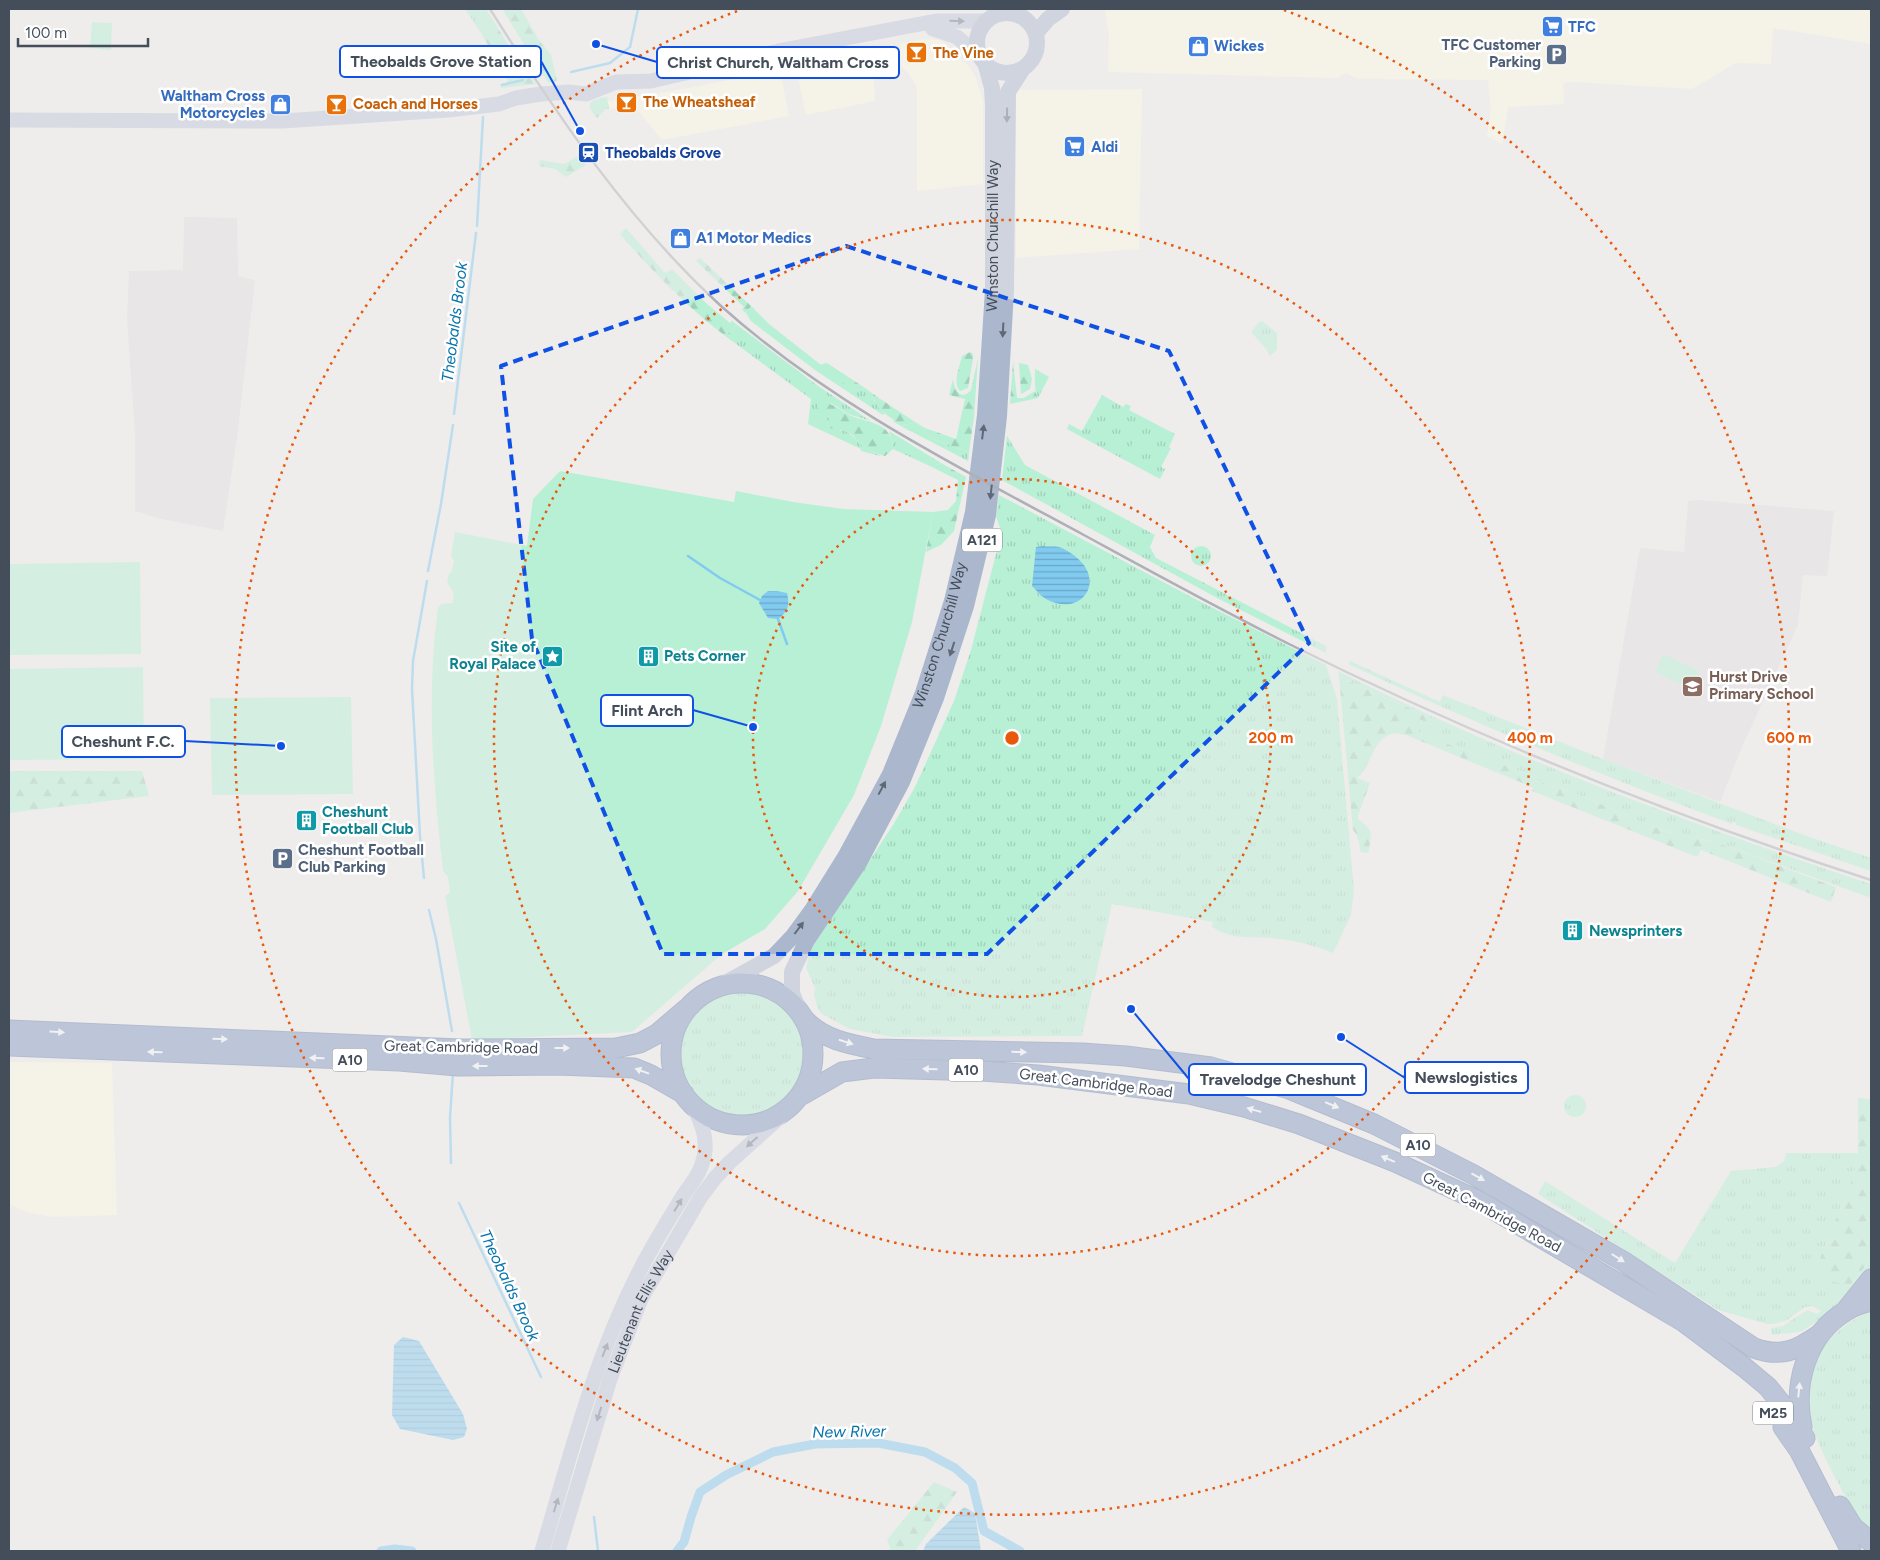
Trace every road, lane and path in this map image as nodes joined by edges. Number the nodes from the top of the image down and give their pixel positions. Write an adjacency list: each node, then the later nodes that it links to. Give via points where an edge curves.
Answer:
1 (1062, 9): 5 (main road)
2 (1019, 10): 3 (main road, via 998,14); 5 (main road)
3 (986, 21): 4 (main road, one-way to 3); 6 (main road, via 979,35 978,48)
4 (928, 23): 6 (main road, via 933,29 957,37); 8 (main road, via 792,48 651,81 616,82 586,94 541,94 499,104 422,113 297,121)
5 (1036, 33): 7 (main road, via 1036,52)
6 (983, 61): 7 (main road, via 1002,72); 9 (main road, Winston Churchill Way / A121, one-way to 6, via 774,956 812,910 840,865 890,774 923,693 952,601 972,512 985,415 993,290 992,88)
7 (1022, 70): 11 (main road, Winston Churchill Way / A121, one-way to 11, via 1008,92 1006,290 999,416 988,515 966,606 936,698 902,782 859,863 806,942 792,972 792,993)
8 (9, 120)
9 (720, 986): 10 (highway); 11 (highway, via 754,984 774,990 788,999)
10 (691, 1005): 12 (highway, Great Cambridge Road / A10, one-way to 10, via 460,1049 616,1048 640,1043 657,1034); 15 (highway, via 680,1019 672,1047 674,1071)
11 (802, 1016): 14 (highway, via 811,1036 813,1058); 21 (highway, Great Cambridge Road / A10, one-way to 21, via 822,1034 874,1049 1126,1056 1211,1067 1267,1081 1406,1139 1474,1175 1616,1257 1754,1348 1787,1352)
12 (9, 1030)
13 (9, 1046): 15 (highway, Great Cambridge Road / A10, one-way to 13, via 634,1068 458,1066)
14 (802, 1095): 16 (highway); 19 (highway, Great Cambridge Road / A10, one-way to 14, via 1504,1215 1447,1185 1312,1128 1208,1098 1038,1075 874,1068 842,1072)
15 (688, 1098): 16 (highway, via 712,1118 727,1123 759,1122); 25 (main road, Lieutenant Ellis Way, one-way to 15, via 614,1326 654,1244 702,1164 705,1136 700,1118)
16 (789, 1109): 26 (main road, Lieutenant Ellis Way, one-way to 26, via 715,1178 641,1299 610,1379)
17 (1871, 1279): 20 (highway)
18 (1871, 1301): 20 (highway)
19 (1660, 1309): 22 (highway, Great Cambridge Road / A10, via 1684,1322 1757,1377 1778,1399); 27 (highway, M25, via 1744,1380 1772,1412 1799,1450)
20 (1846, 1310): 21 (highway)
21 (1820, 1334): 22 (highway, one-way to 21, via 1798,1407 1800,1384 1806,1358)
22 (1805, 1438): 23 (highway)
23 (1853, 1527): 24 (highway); 28 (highway)
24 (1871, 1542)
25 (542, 1551)
26 (558, 1551)
27 (1851, 1551)
28 (1866, 1551)

